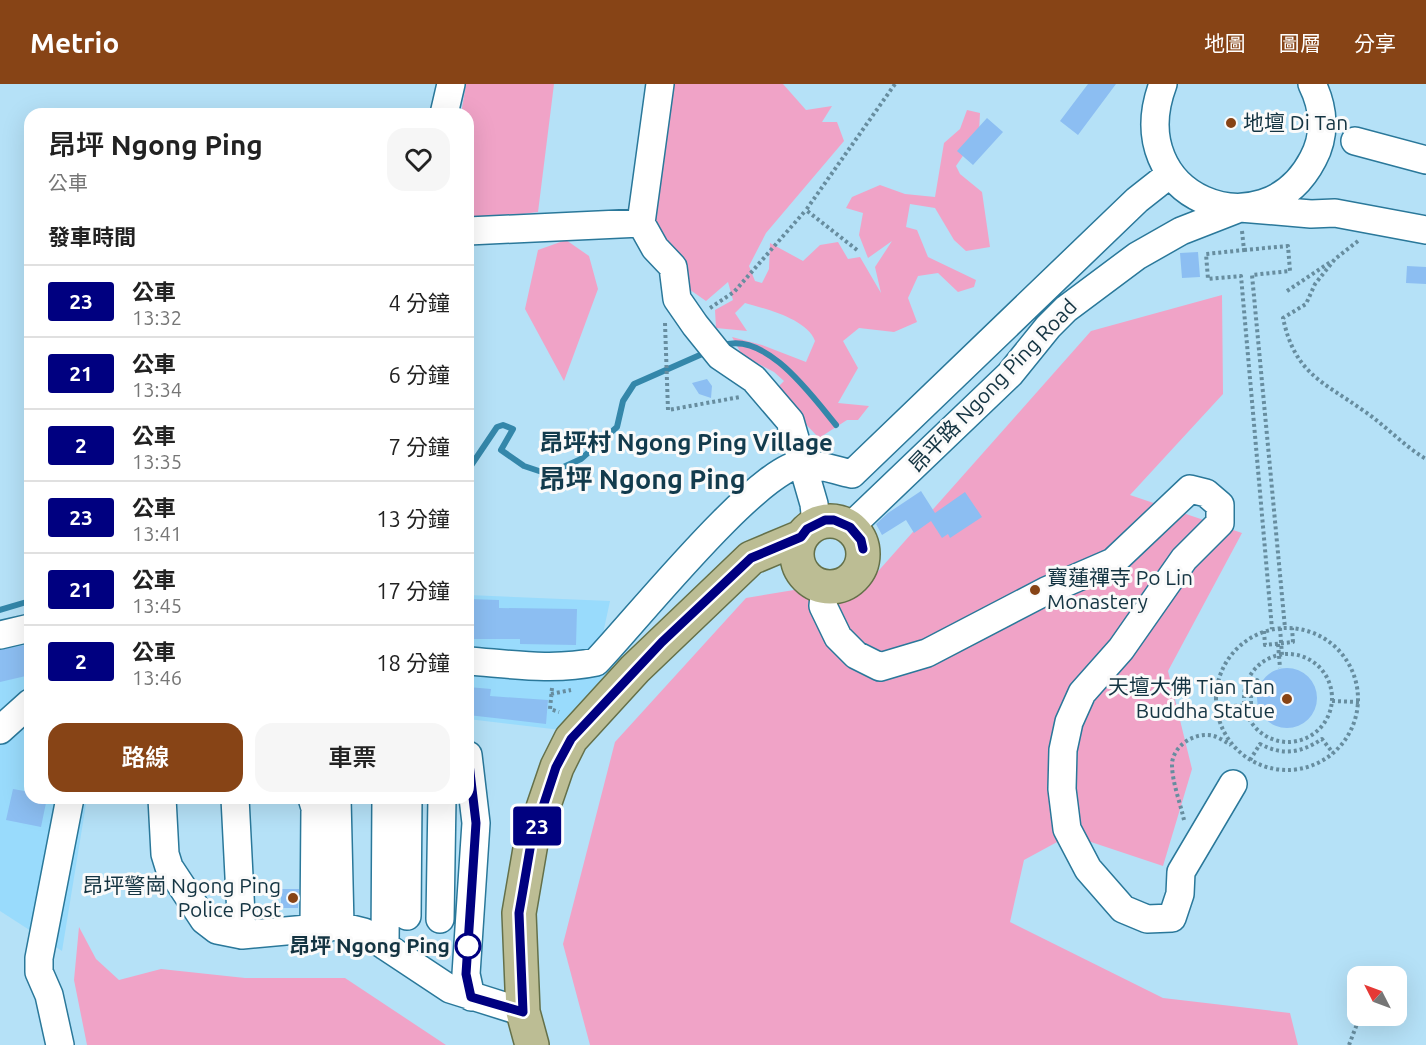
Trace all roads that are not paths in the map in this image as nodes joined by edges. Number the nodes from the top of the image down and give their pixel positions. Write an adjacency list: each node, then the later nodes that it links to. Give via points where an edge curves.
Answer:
1 (451, 84): 5 (street)
2 (660, 84): 10 (street)
3 (1163, 84): 8 (street, via 1155,105 1153,129 1158,152)
4 (1312, 84): 9 (street, 昂平路 Ngong Ping Road, via 1323,124 1318,150 1306,172 1288,191 1265,203)
5 (445, 108)
6 (1355, 141): 7 (street)
7 (1426, 159)
8 (1170, 174): 9 (street, via 1189,192 1213,204); 13 (street, via 1137,200 852,474)
9 (1240, 208): 11 (street, via 1335,213); 14 (street, 昂平路 Ngong Ping Road, via 1181,231 1089,290 1048,327 1010,374 969,415)
10 (641, 223): 12 (street); 13 (street, via 655,248 673,267 677,299 790,421)
11 (1426, 230)
12 (474, 231)
13 (802, 464): 15 (street, via 814,504); 19 (street, via 781,474 724,519 596,662 554,666)
14 (850, 527): 15 (main road, via 834,520); 16 (main road, via 861,540 861,566 850,580)
15 (805, 542): 16 (main road, via 810,580); 40 (main road, via 751,558 635,669 571,739 556,767 531,843 519,913)
16 (825, 587): 22 (street, via 822,606 838,637 856,655 880,667 927,653 1046,591 1113,562 1190,489 1206,494 1220,505 1220,523 1184,559 1121,649 1082,693 1069,722 1062,770 1067,829 1088,869 1123,909 1147,919 1172,918 1180,894 1181,872)
17 (24, 629): 18 (street)
18 (0, 635)
19 (474, 661)
20 (24, 708): 21 (street)
21 (0, 730)
22 (1233, 784)
23 (69, 804): 41 (street, via 39,958 39,972 49,995)
24 (162, 804): 37 (street, via 169,867 204,920 217,930)
25 (235, 804): 37 (street)
26 (314, 804): 36 (street)
27 (337, 804): 35 (street)
28 (387, 804): 33 (street)
29 (408, 804): 33 (street)
30 (426, 804): 33 (street)
31 (441, 804): 33 (street)
32 (474, 804): 34 (street, via 476,823)
33 (414, 916): 34 (street); 38 (street)
34 (469, 921): 39 (street, via 466,974)
35 (340, 926): 36 (street); 38 (street, via 364,932)
36 (314, 929): 37 (street)
37 (242, 935)
38 (385, 946): 39 (street, via 450,989)
39 (471, 997): 40 (street)
40 (523, 1012): 42 (main road)
41 (60, 1045)
42 (532, 1045)

